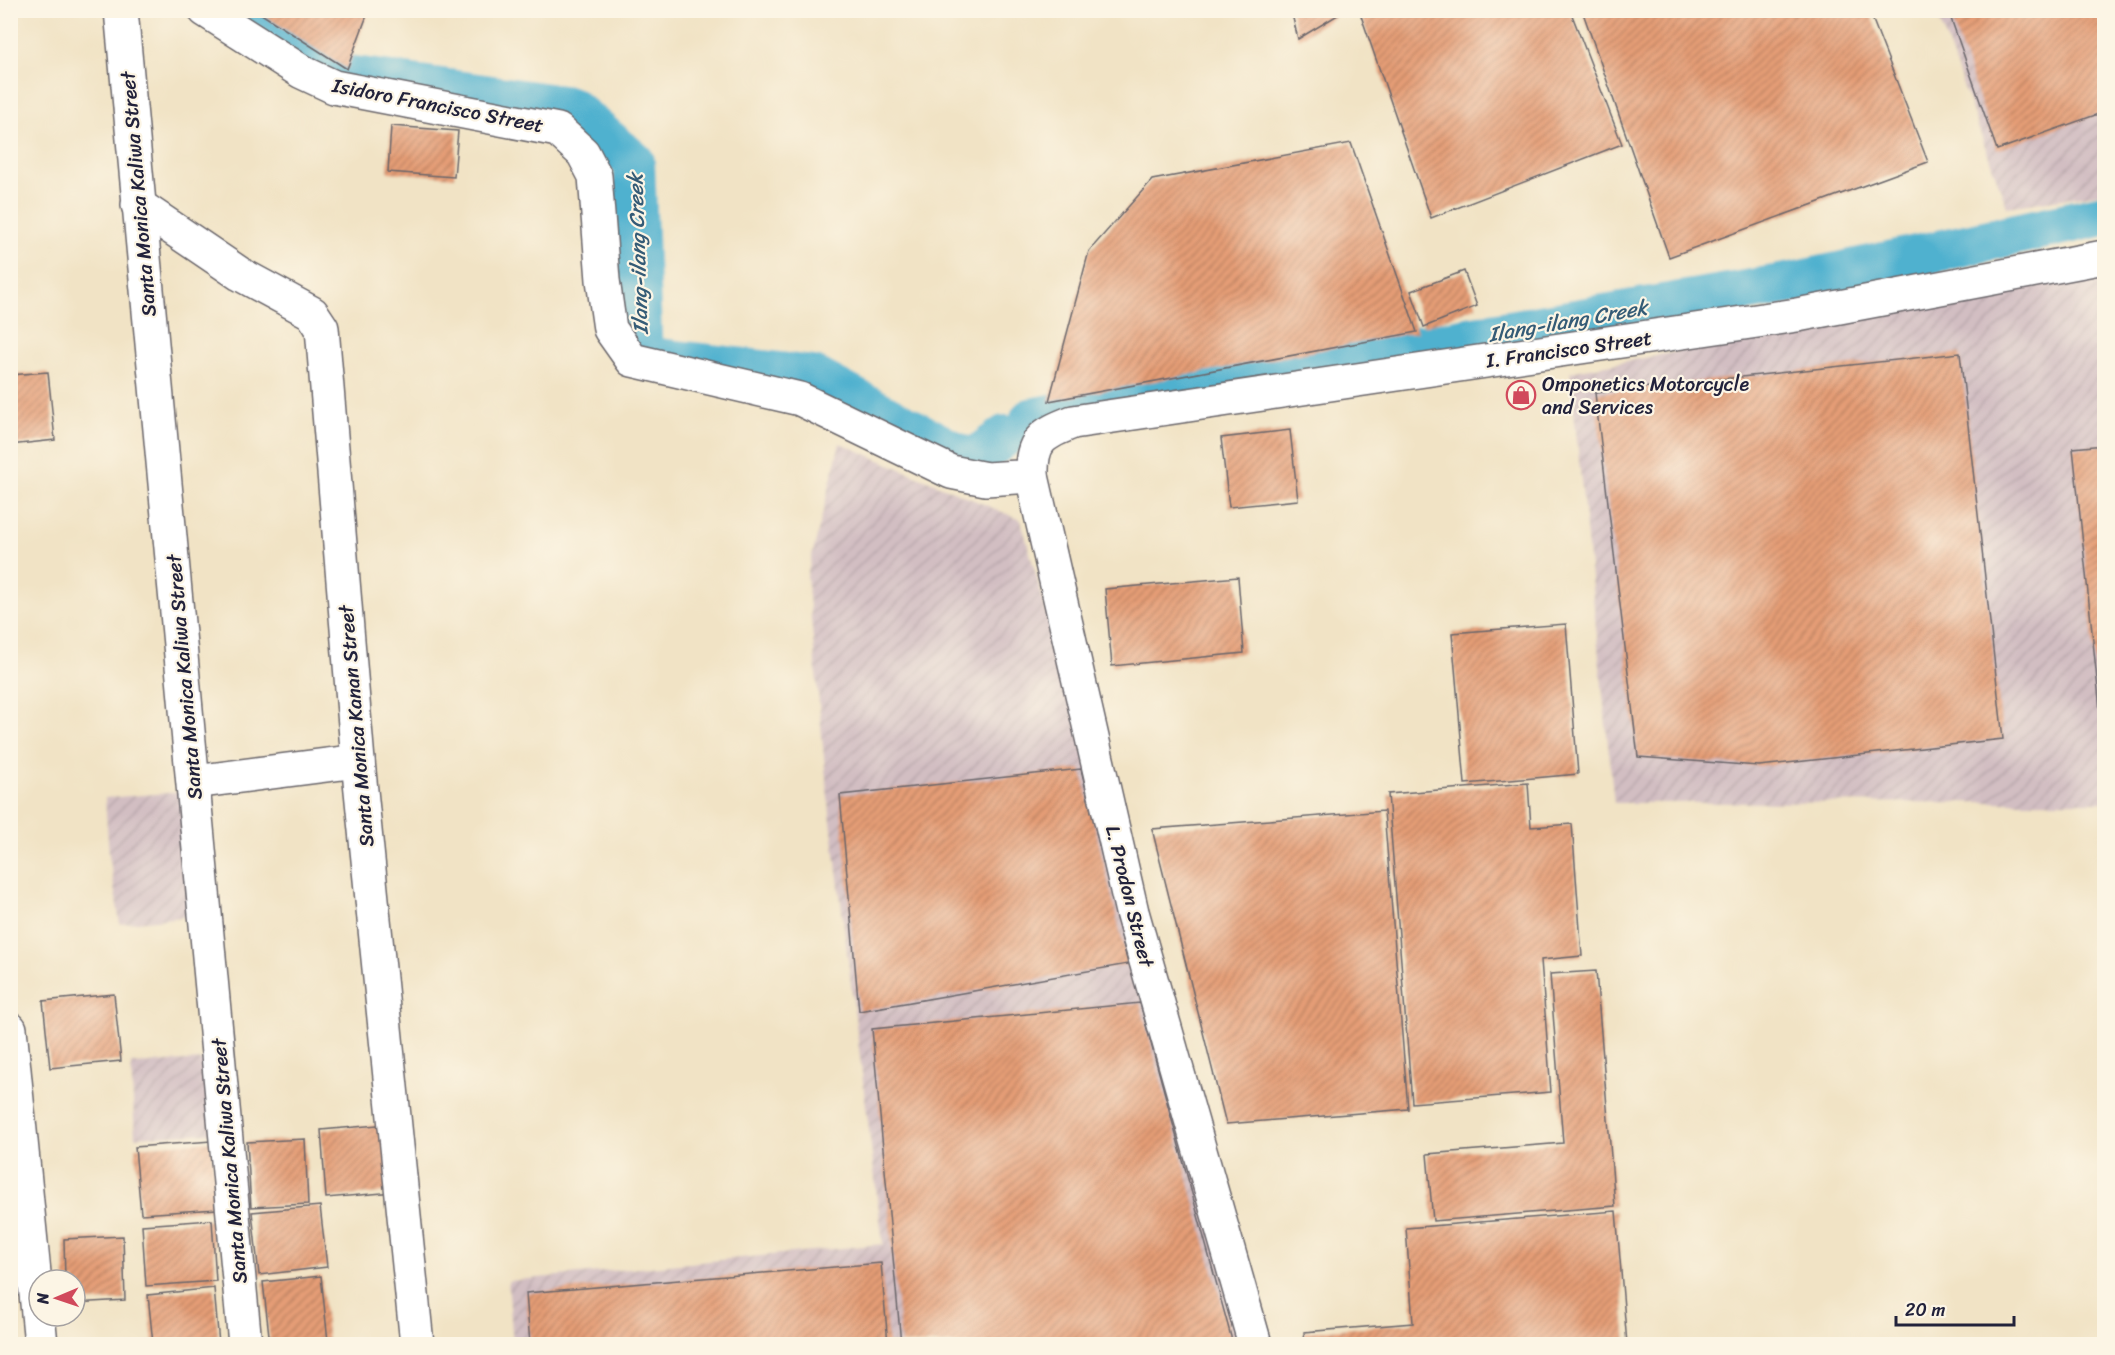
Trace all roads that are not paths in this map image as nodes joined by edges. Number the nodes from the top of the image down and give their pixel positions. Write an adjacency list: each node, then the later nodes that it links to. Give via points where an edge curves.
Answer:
1 (121, 10): 3 (street, Santa Monica Kaliwa Street)
2 (205, 10): 6 (street, Isidoro Francisco Street, via 302,72 334,87 558,130 583,153 595,176 610,329 632,360 800,399 951,472 986,479)
3 (138, 205): 7 (street, Santa Monica Kanan Street, via 240,273 312,313 322,328); 8 (street, Santa Monica Kaliwa Street)
4 (2104, 257): 5 (street, I. Francisco Street, via 1797,315 1073,422 1049,431)
5 (1038, 444): 6 (street, L. Prodon Street, via 1031,458)
6 (1032, 476): 13 (street, L. Prodon Street, via 1132,912)
7 (358, 761): 8 (street); 12 (street, Santa Monica Kanan Street)
8 (194, 782): 11 (street, Santa Monica Kaliwa Street)
9 (10, 1029): 10 (street)
10 (41, 1344)
11 (246, 1344)
12 (417, 1344)
13 (1255, 1344)

